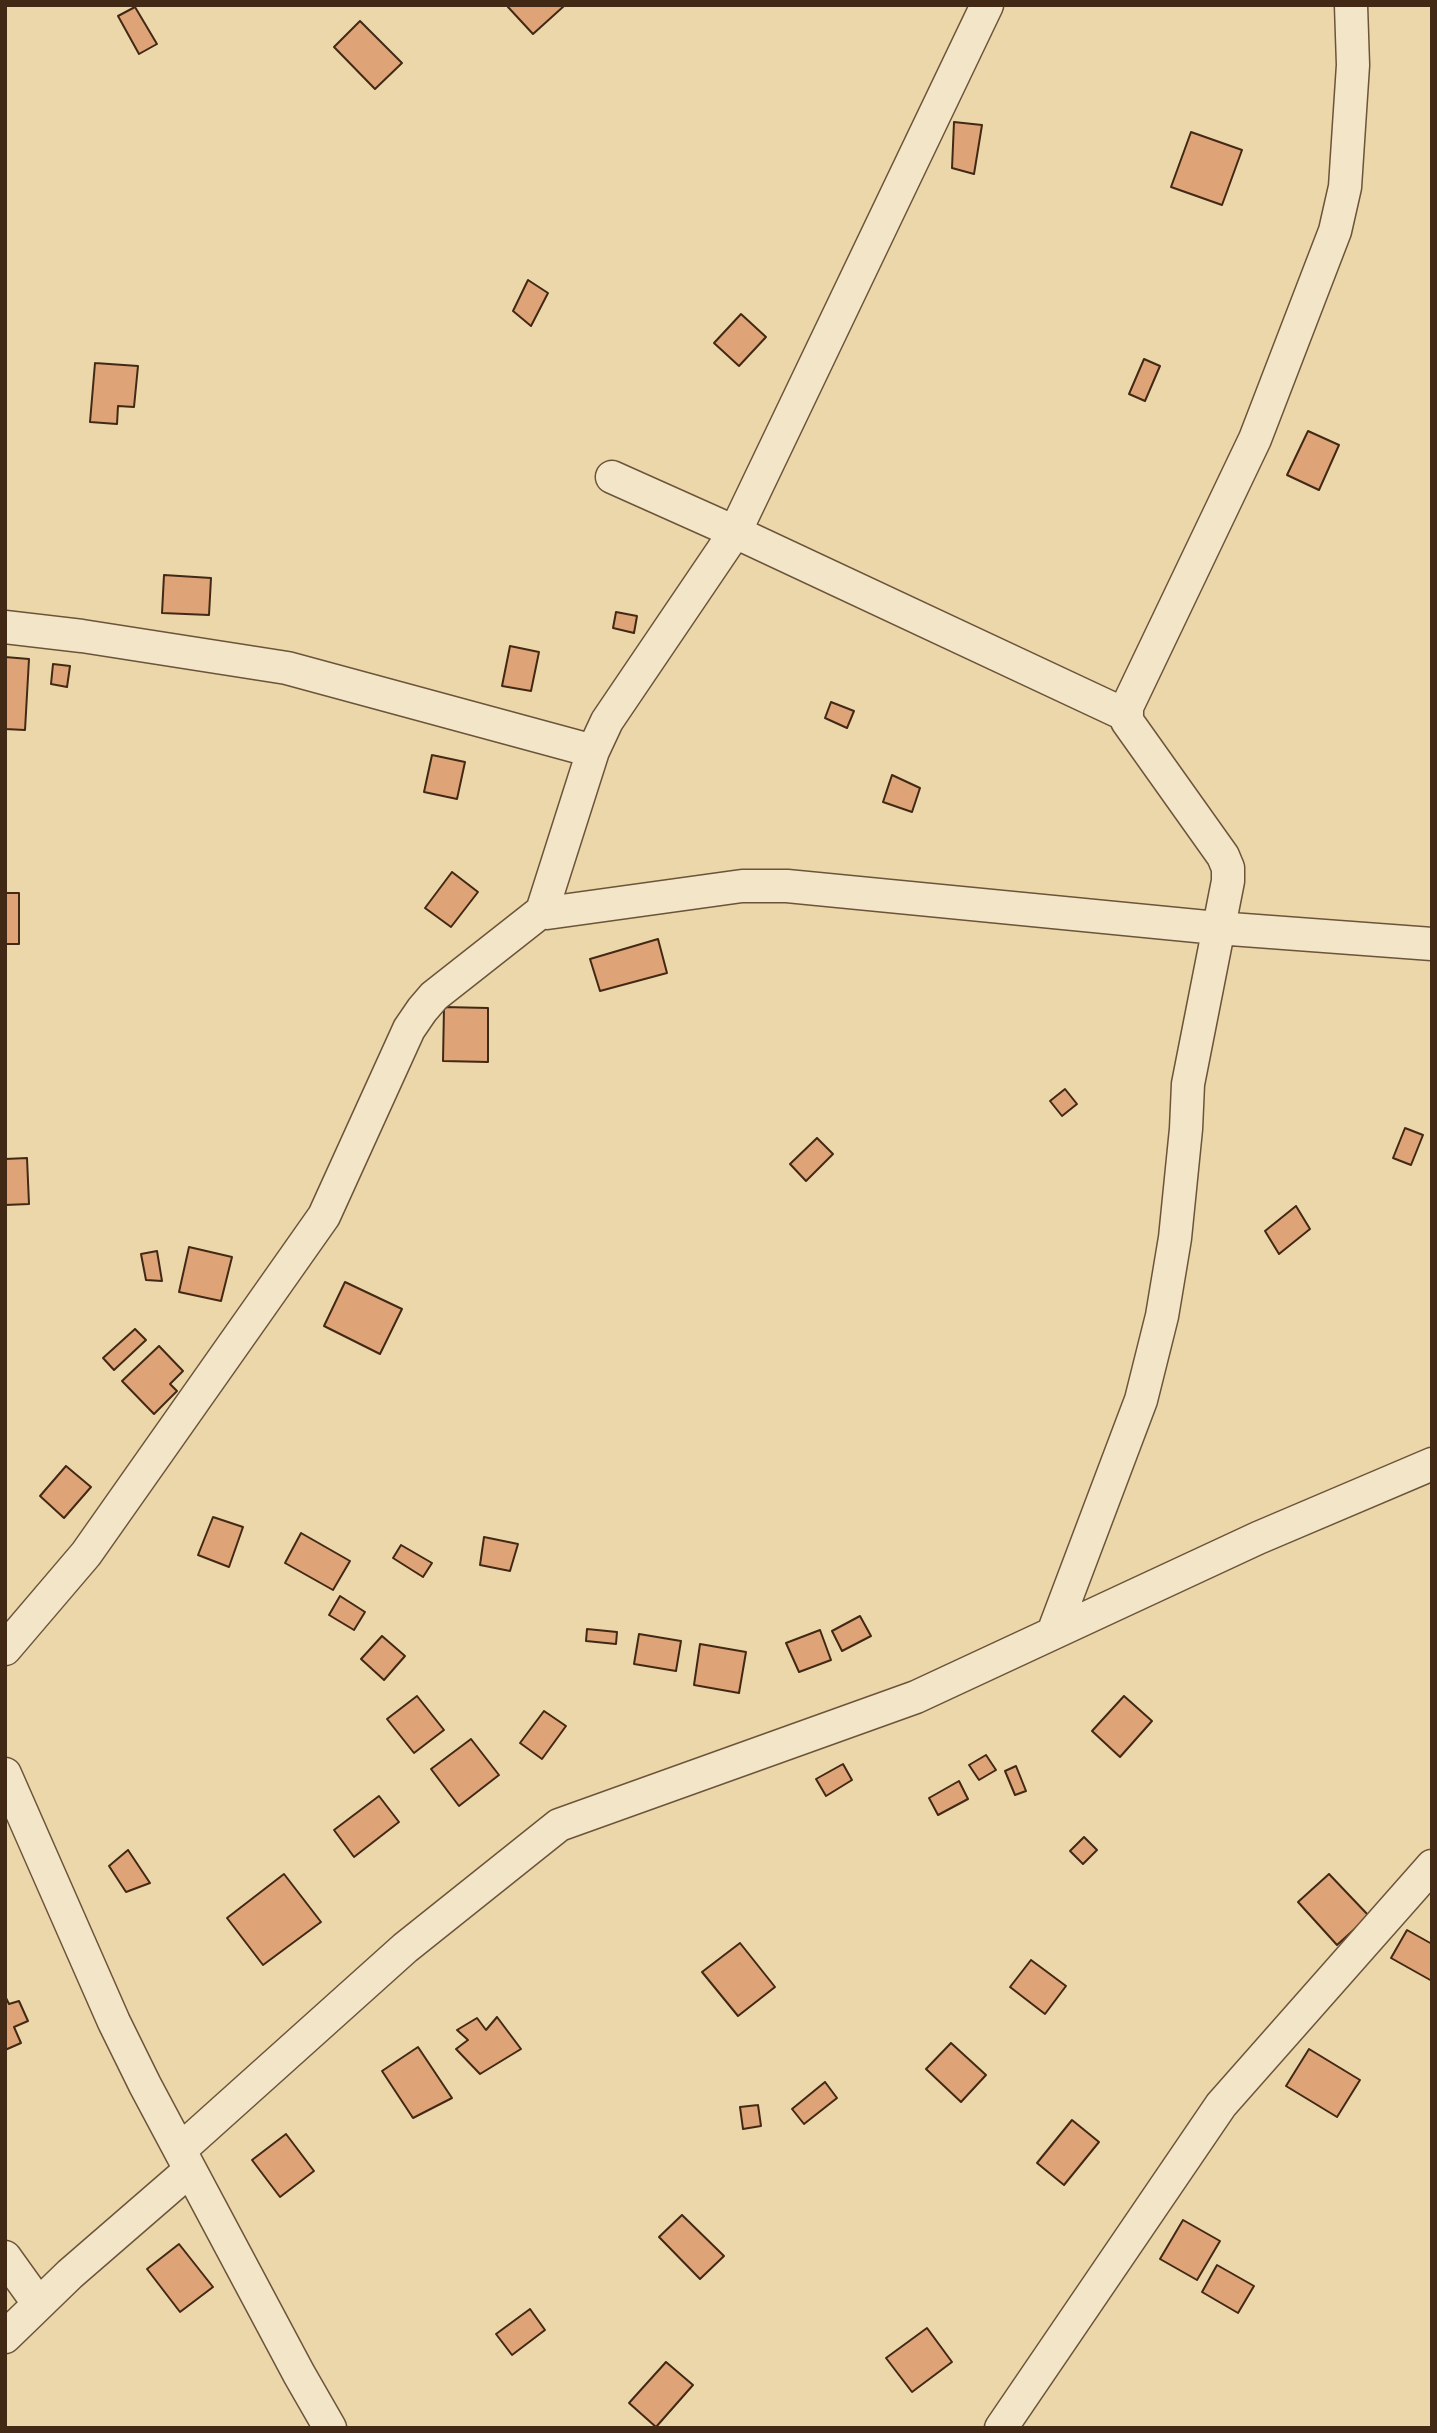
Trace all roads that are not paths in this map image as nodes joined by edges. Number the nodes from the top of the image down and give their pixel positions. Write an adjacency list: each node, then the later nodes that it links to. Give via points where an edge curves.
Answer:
1 (987, 5): 4 (street)
2 (1351, 5): 6 (street, via 1353,65 1345,187 1335,231 1255,439)
3 (611, 477): 4 (street)
4 (735, 532): 6 (street); 7 (street, via 607,721)
5 (5, 627): 7 (street, via 287,668)
6 (1126, 715): 9 (street, via 1223,856 1228,881)
7 (593, 751): 8 (street)
8 (542, 911): 9 (street, via 742,886 787,887); 13 (street, via 422,1010 318,1226 86,1554)
9 (1217, 928): 10 (street); 12 (street, via 1188,1084 1175,1238 1162,1316 1141,1400)
10 (1432, 944)
11 (1432, 1464): 12 (street)
12 (1053, 1633): 16 (street, via 915,1697 550,1831 405,1948 253,2087)
13 (5, 1648)
14 (5, 1774): 16 (street, via 114,2022)
15 (1432, 1866): 21 (street, via 1221,2105)
16 (185, 2160): 18 (street); 20 (street)
17 (5, 2257): 18 (street)
18 (38, 2303): 19 (street)
19 (5, 2337)
20 (330, 2428)
21 (1001, 2428)

